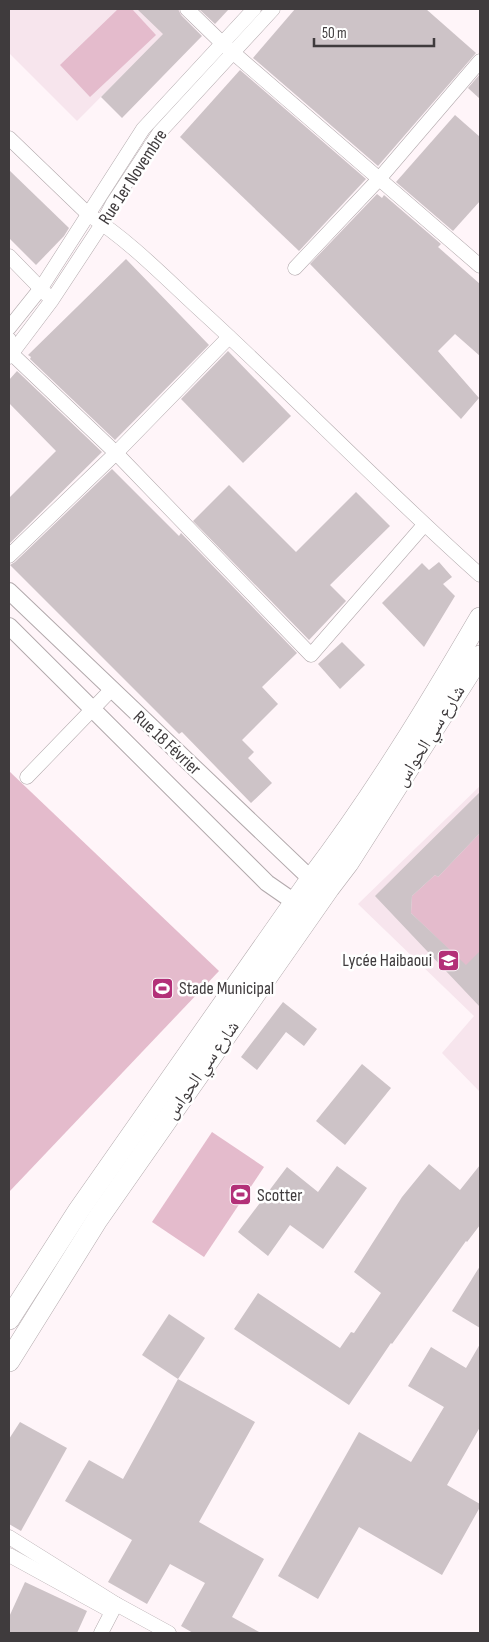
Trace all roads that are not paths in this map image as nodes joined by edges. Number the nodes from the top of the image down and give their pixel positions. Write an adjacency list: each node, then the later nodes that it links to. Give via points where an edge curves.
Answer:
1 (187, 9): 4 (street)
2 (254, 9): 4 (street, Rue 1er Novembre)
3 (273, 9): 4 (street, Rue 1er Novembre)
4 (228, 47): 7 (street); 8 (street, Rue 1er Novembre, via 143,129); 9 (street, Rue 1er Novembre, via 159,133)
5 (480, 61): 7 (street)
6 (9, 138): 8 (street)
7 (379, 179): 11 (street); 12 (street)
8 (89, 215): 9 (street); 13 (street, Rue 1er Novembre)
9 (102, 224): 14 (street, Rue 1er Novembre); 16 (street)
10 (9, 256): 13 (street)
11 (480, 266)
12 (295, 268)
13 (41, 288): 14 (street); 15 (street, Rue 1er Novembre)
14 (52, 300): 18 (street, Rue 1er Novembre)
15 (9, 328)
16 (230, 337): 19 (street); 20 (street)
17 (9, 338): 18 (street)
18 (11, 356): 19 (street)
19 (116, 453): 20 (street, via 311,655); 21 (street)
20 (424, 525): 22 (street)
21 (9, 556)
22 (480, 576)
23 (9, 591): 27 (street, Rue 18 Février)
24 (480, 618): 30 (main road, شارع سي الحواس, via 424,713 332,852)
25 (9, 626): 28 (street, Rue 18 Février)
26 (480, 656): 30 (main road, شارع سي الحواس, via 364,839)
27 (111, 690): 28 (street); 30 (street, Rue 18 Février)
28 (93, 709): 29 (street); 31 (street, Rue 18 Février, via 267,883)
29 (27, 777)
30 (320, 883): 31 (main road, شارع سي الحواس); 32 (main road, شارع سي الحواس)
31 (294, 903): 32 (street, Rue 18 Février); 33 (main road, شارع سي الحواس, via 79,1210)
32 (312, 914): 34 (main road, شارع سي الحواس, via 97,1220)
33 (9, 1319)
34 (9, 1361)
35 (9, 1537): 37 (street)
36 (9, 1555): 37 (street)
37 (114, 1607): 38 (street); 39 (street)
38 (101, 1633)
39 (169, 1633)

